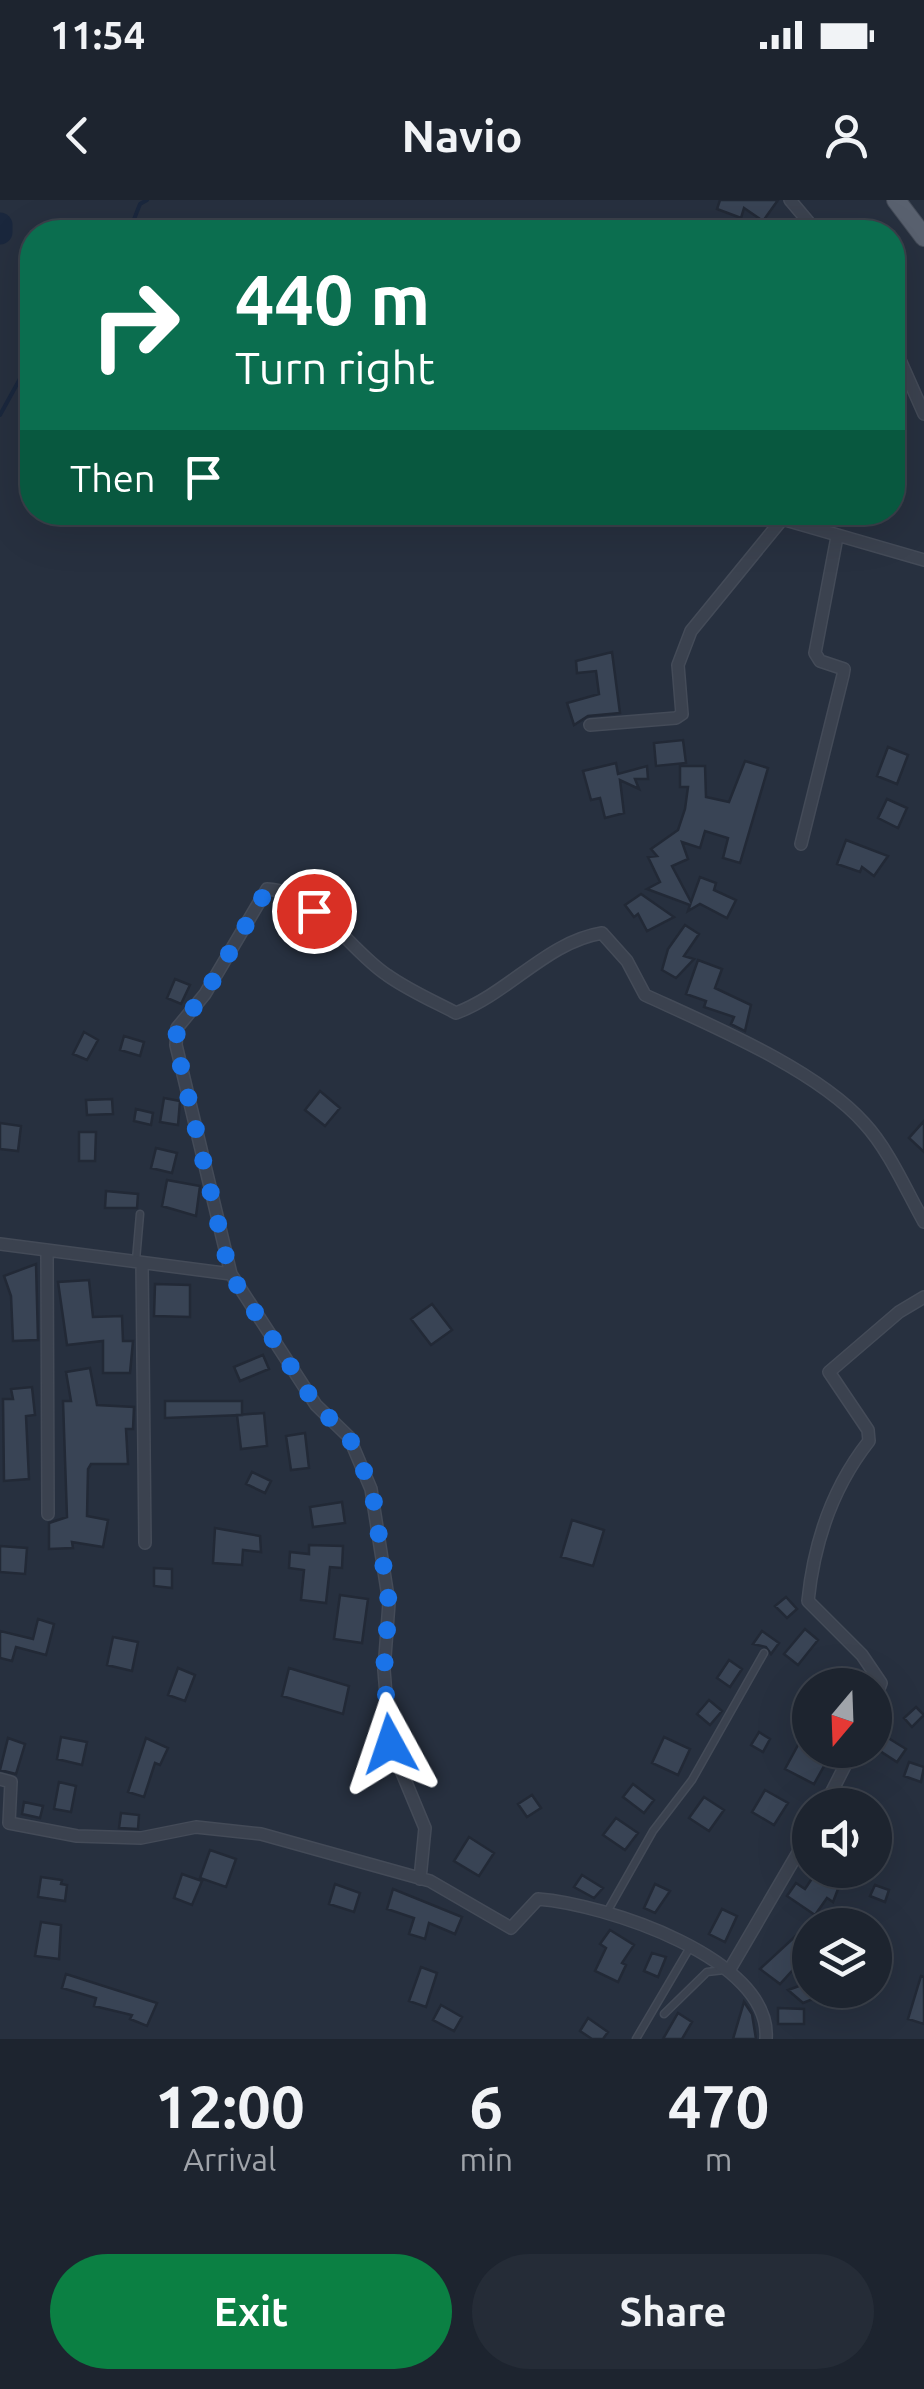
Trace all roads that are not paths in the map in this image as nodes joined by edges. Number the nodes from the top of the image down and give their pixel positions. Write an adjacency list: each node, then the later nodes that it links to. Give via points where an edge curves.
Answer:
1 (790, 200): 3 (street)
2 (896, 200): 4 (main road)
3 (806, 220)
4 (924, 237)
5 (905, 371): 6 (street)
6 (924, 414)
7 (778, 525): 11 (street, via 691,631 678,665 682,714)
8 (791, 525): 9 (street)
9 (837, 538): 10 (street); 12 (street, via 815,653 844,674)
10 (924, 560)
11 (590, 726)
12 (801, 844)
13 (140, 1214): 17 (lane)
14 (924, 1222): 18 (street, via 865,1124 824,1088 710,1022 645,995 602,933 577,937 456,1013 384,974 284,889 268,888 177,1028)
15 (0, 1244): 16 (street)
16 (47, 1250): 17 (street); 20 (street)
17 (139, 1262): 18 (street); 21 (street)
18 (230, 1274): 26 (street, via 316,1405 349,1437 372,1489 389,1603 384,1670 390,1744 424,1828)
19 (924, 1297): 23 (street, via 828,1372 869,1440 845,1471 813,1554 808,1601)
20 (48, 1514)
21 (145, 1543)
22 (764, 1653): 27 (lane)
23 (871, 1668)
24 (0, 1779): 26 (street, via 11,1782 9,1823 34,1830 141,1838 196,1827 261,1834)
25 (792, 1863): 29 (street)
26 (420, 1879): 27 (street, via 511,1928 538,1899 578,1902)
27 (606, 1913): 28 (street)
28 (690, 1949): 29 (street); 31 (lane)
29 (730, 1970): 30 (lane, via 707,1972); 32 (street, via 754,1992 768,2020)
30 (664, 2014)
31 (636, 2039)
32 (766, 2039)

